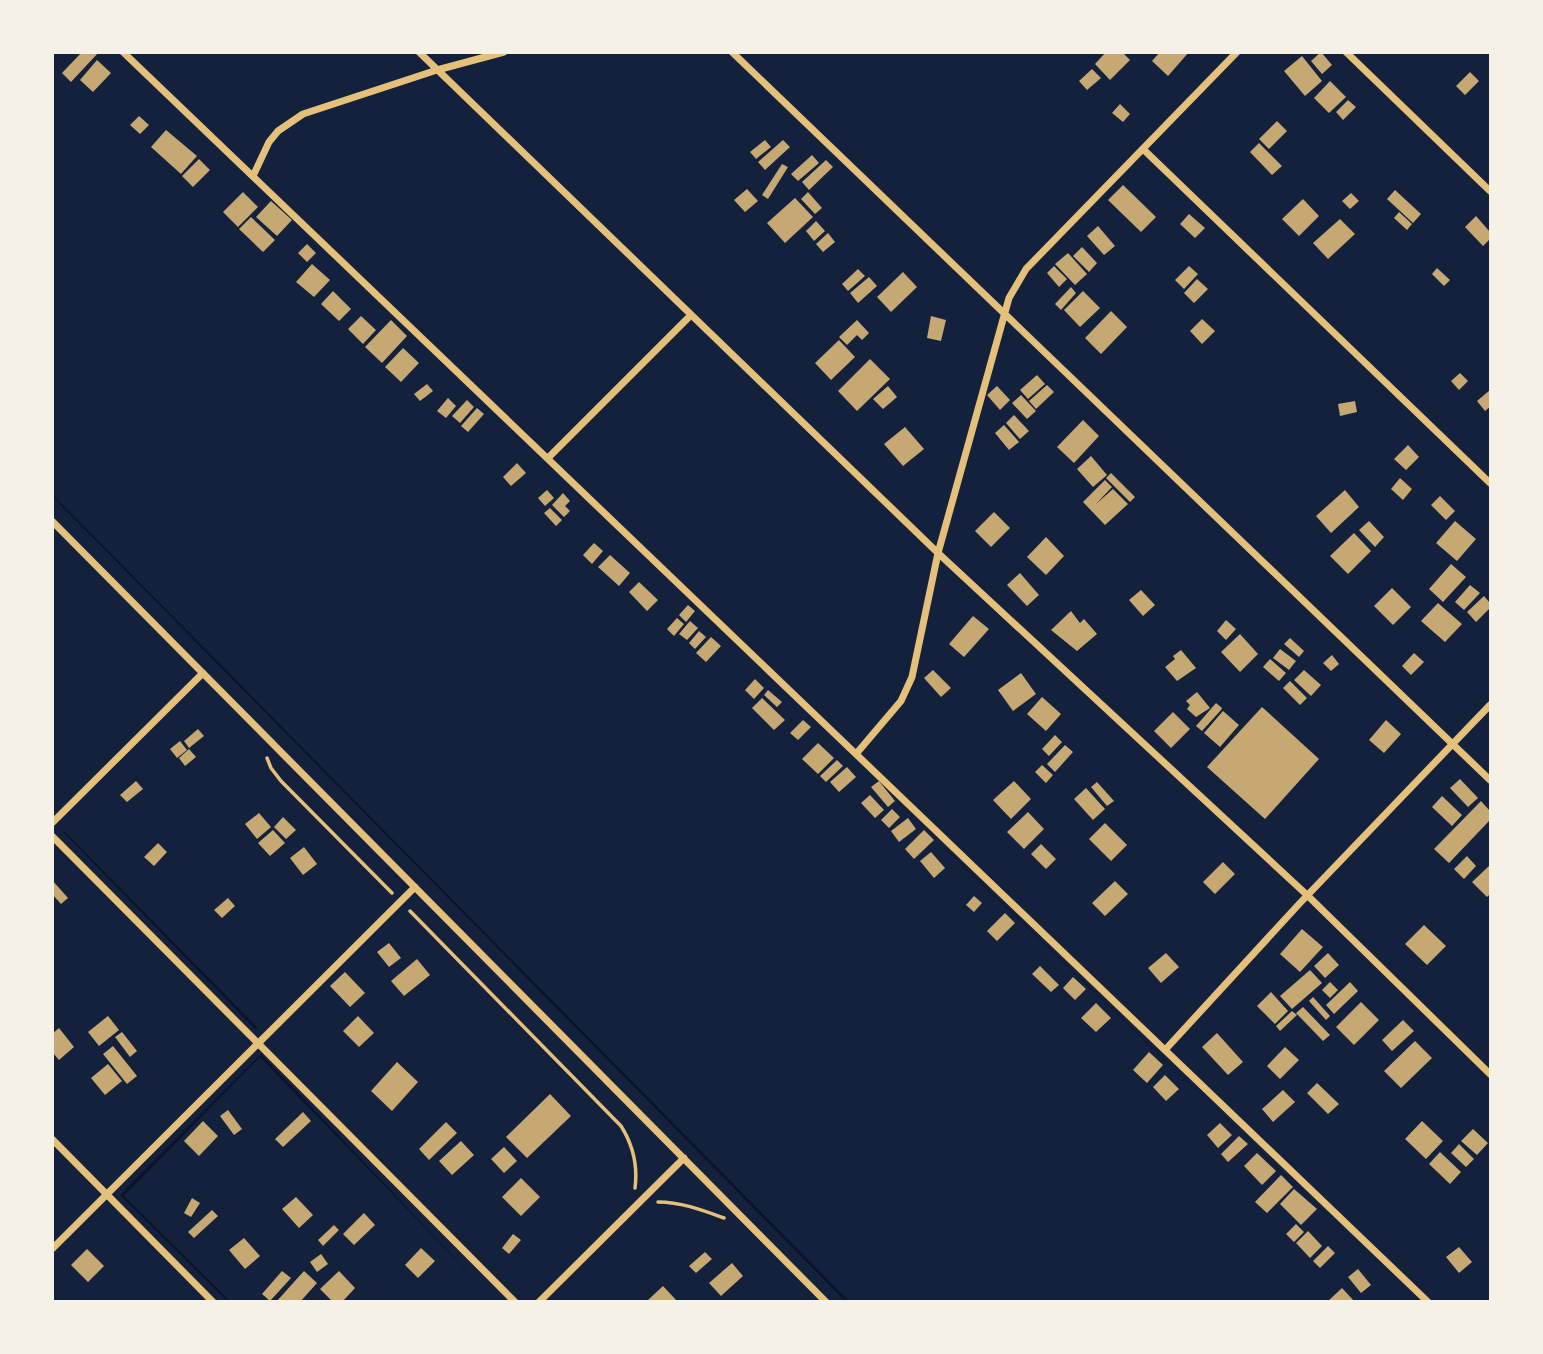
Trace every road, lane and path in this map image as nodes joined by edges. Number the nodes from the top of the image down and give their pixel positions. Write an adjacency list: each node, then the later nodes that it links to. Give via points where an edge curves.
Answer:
1 (123, 52): 9 (street)
2 (419, 52): 7 (street)
3 (504, 52): 7 (street)
4 (732, 52): 11 (street)
5 (1237, 52): 8 (street)
6 (1346, 52): 10 (street)
7 (437, 70): 9 (street, via 303,114 269,142); 12 (street)
8 (1143, 149): 11 (street, via 1026,269); 14 (street)
9 (253, 176): 13 (street)
10 (1490, 191)
11 (1004, 313): 16 (street); 19 (street)
12 (691, 315): 13 (street); 16 (street)
13 (548, 458): 20 (street)
14 (1490, 483)
15 (52, 521): 17 (street)
16 (938, 553): 20 (street, via 912,677 901,701); 26 (street)
17 (203, 673): 23 (street); 25 (street)
18 (1490, 705): 19 (street)
19 (1453, 744): 21 (street); 26 (street)
20 (856, 754): 29 (street)
21 (1490, 780)
22 (281, 781): 27 (path)
23 (52, 823)
24 (52, 835): 28 (street)
25 (415, 887): 27 (street); 32 (street)
26 (1307, 895): 29 (street); 30 (street)
27 (400, 901): 28 (street); 34 (path, via 621,1126 632,1149 636,1177)
28 (258, 1043): 33 (street); 38 (street)
29 (1165, 1050): 41 (street)
30 (1490, 1074)
31 (52, 1139): 33 (street)
32 (684, 1158): 34 (street); 40 (street)
33 (107, 1194): 36 (street); 37 (street)
34 (628, 1213): 35 (path, via 656,1202 671,1202); 39 (street)
35 (731, 1220)
36 (52, 1249)
37 (214, 1301)
38 (515, 1301)
39 (539, 1301)
40 (826, 1301)
41 (1428, 1301)

